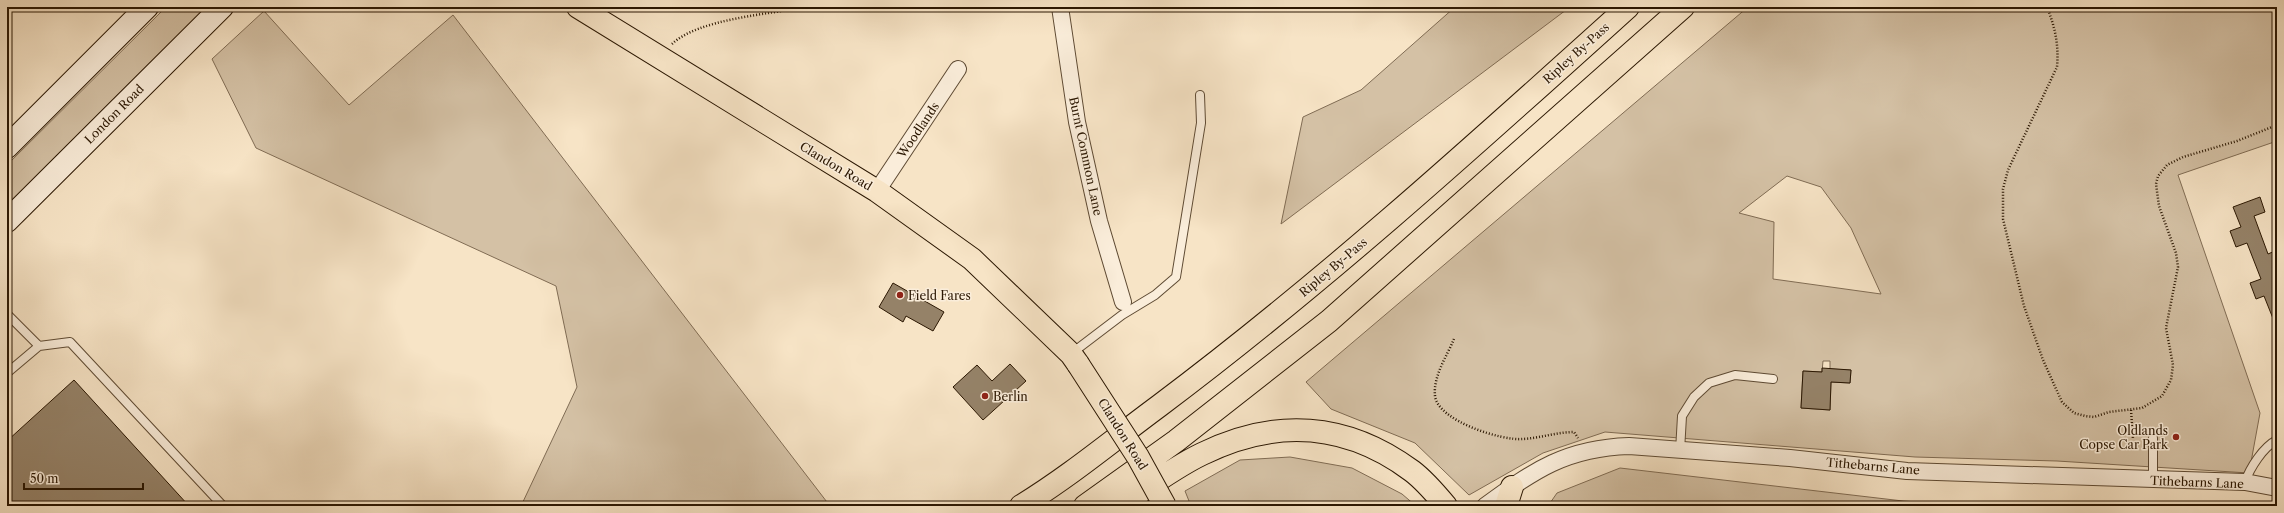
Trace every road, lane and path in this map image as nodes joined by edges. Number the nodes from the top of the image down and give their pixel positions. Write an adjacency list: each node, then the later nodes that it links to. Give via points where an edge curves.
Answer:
1 (147, 7): 13 (main road)
2 (222, 7): 15 (main road, London Road)
3 (578, 7): 9 (main road, Clandon Road)
4 (806, 7): 9 (path, via 704,26 680,37)
5 (1060, 7): 16 (street, Burnt Common Lane, via 1077,122)
6 (1628, 7): 34 (main road, Ripley By-Pass, via 1451,167 1305,291 1232,351 1096,454)
7 (1683, 7): 35 (main road, via 1329,321 1176,441)
8 (2047, 7): 23 (path, via 2056,32 2057,67 2008,170 2003,190 2003,218 2032,334 2062,402 2074,413 2085,416 2094,417 2109,412)
9 (658, 57): 14 (main road, Clandon Road)
10 (958, 69): 14 (street, Woodlands)
11 (1200, 95): 16 (lane, via 1201,123 1176,277 1155,295)
12 (2277, 125): 23 (path, via 2183,158 2167,165 2158,176 2156,184 2159,206 2176,253 2178,267 2166,328 2173,372 2168,388 2162,396 2142,408)
13 (7, 147)
14 (877, 191): 20 (main road, Clandon Road, via 972,259)
15 (7, 221)
16 (1122, 308): 20 (lane)
17 (7, 314): 19 (lane)
18 (1454, 339): 28 (path, via 1438,374 1435,396 1439,406 1460,422 1492,435 1522,439 1574,432 1581,441)
19 (39, 346): 21 (lane); 33 (lane, via 70,342)
20 (1075, 359): 37 (main road, Clandon Road, bridge, via 1138,457)
21 (7, 373)
22 (1773, 379): 27 (lane, via 1735,375 1709,383 1694,396 1682,416)
23 (2131, 410): 25 (path)
24 (2153, 438): 29 (lane)
25 (2133, 439)
26 (2277, 440): 30 (lane, via 2271,443 2259,458)
27 (1680, 450): 28 (street, Tithebarns Lane, via 1629,446); 29 (street, Tithebarns Lane, via 1790,458 1907,471)
28 (1584, 451): 32 (street, Tithebarns Lane, via 1553,461)
29 (2153, 480): 30 (street, Tithebarns Lane)
30 (2245, 482): 31 (street, Tithebarns Lane)
31 (2277, 488)
32 (1509, 496): 39 (street, Tithebarns Lane)
33 (223, 506)
34 (1022, 506)
35 (1084, 506)
36 (1120, 506): 38 (main road, via 1178,467 1214,448 1251,434 1295,429 1320,431 1355,440 1387,454 1414,472)
37 (1165, 506)
38 (1446, 506)
39 (1485, 506)

